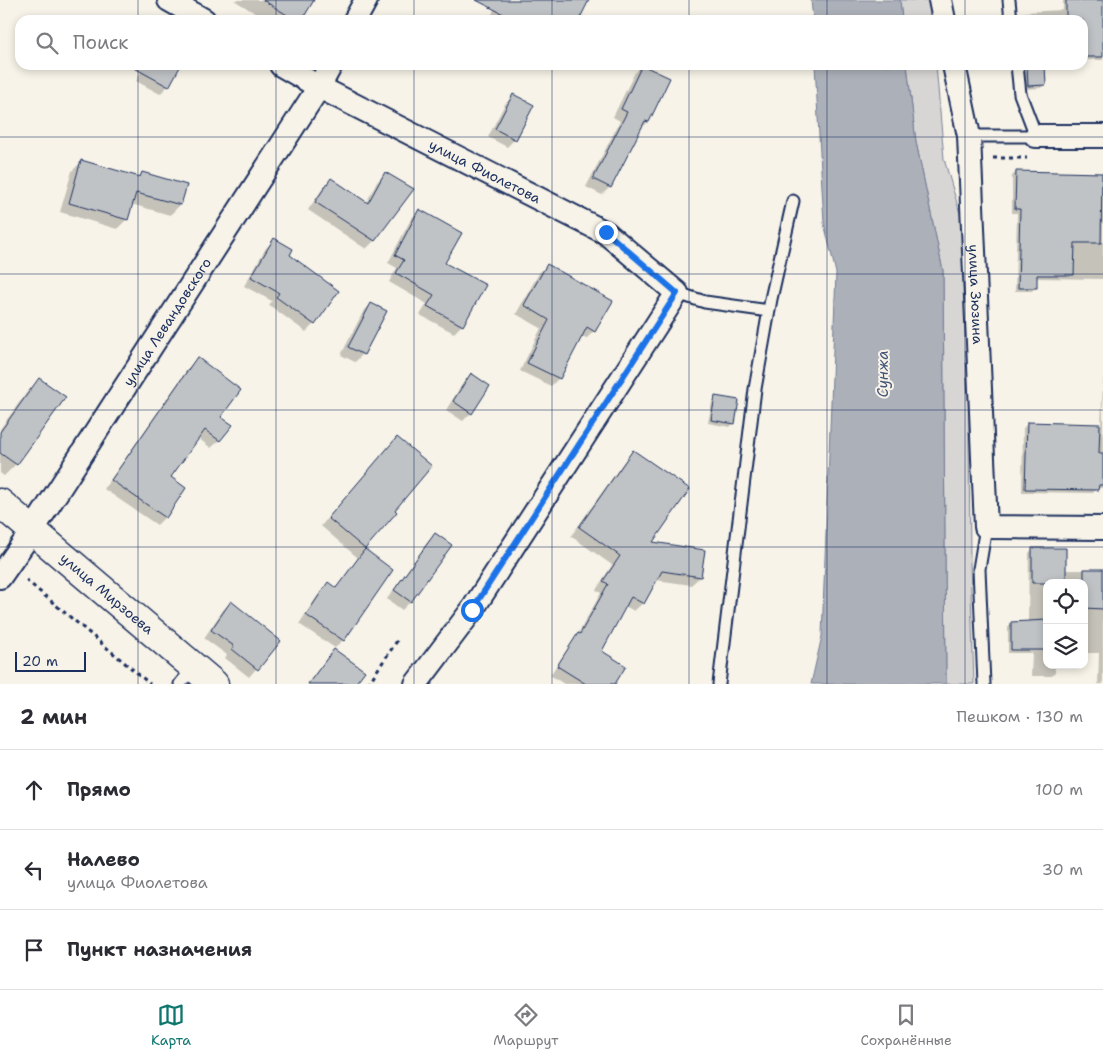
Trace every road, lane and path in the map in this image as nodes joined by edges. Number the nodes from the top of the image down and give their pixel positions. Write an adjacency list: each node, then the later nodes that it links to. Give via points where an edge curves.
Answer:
1 (169, 0): 5 (street)
2 (366, 0): 6 (street)
3 (940, 0): 7 (street)
4 (1009, 0): 8 (lane)
5 (195, 15)
6 (358, 15)
7 (943, 15)
8 (1010, 15)
9 (290, 70): 13 (street, улица Фиолетова)
10 (328, 70): 13 (street, улица Левандовского)
11 (955, 70): 14 (street, улица Зюзина)
12 (1018, 70): 15 (lane, via 1020,94)
13 (319, 87): 18 (street, улица Фиолетова, via 606,232); 23 (street, улица Левандовского)
14 (969, 136): 15 (lane); 21 (street, улица Зюзина)
15 (1036, 136): 16 (street)
16 (1103, 136)
17 (793, 201): 19 (lane)
18 (677, 293): 19 (lane, via 705,302); 29 (street, via 472,610)
19 (769, 311): 30 (lane, via 755,389)
20 (0, 504): 23 (street, улица Мирзоева)
21 (986, 527): 22 (street); 31 (lane, via 979,569)
22 (1103, 528)
23 (32, 531): 24 (street, улица Левандовского); 26 (street, улица Мирзоева)
24 (4, 571): 27 (path)
25 (399, 638): 28 (path)
26 (196, 678)
27 (150, 684)
28 (368, 684)
29 (416, 684)
30 (719, 684)
31 (984, 684)

